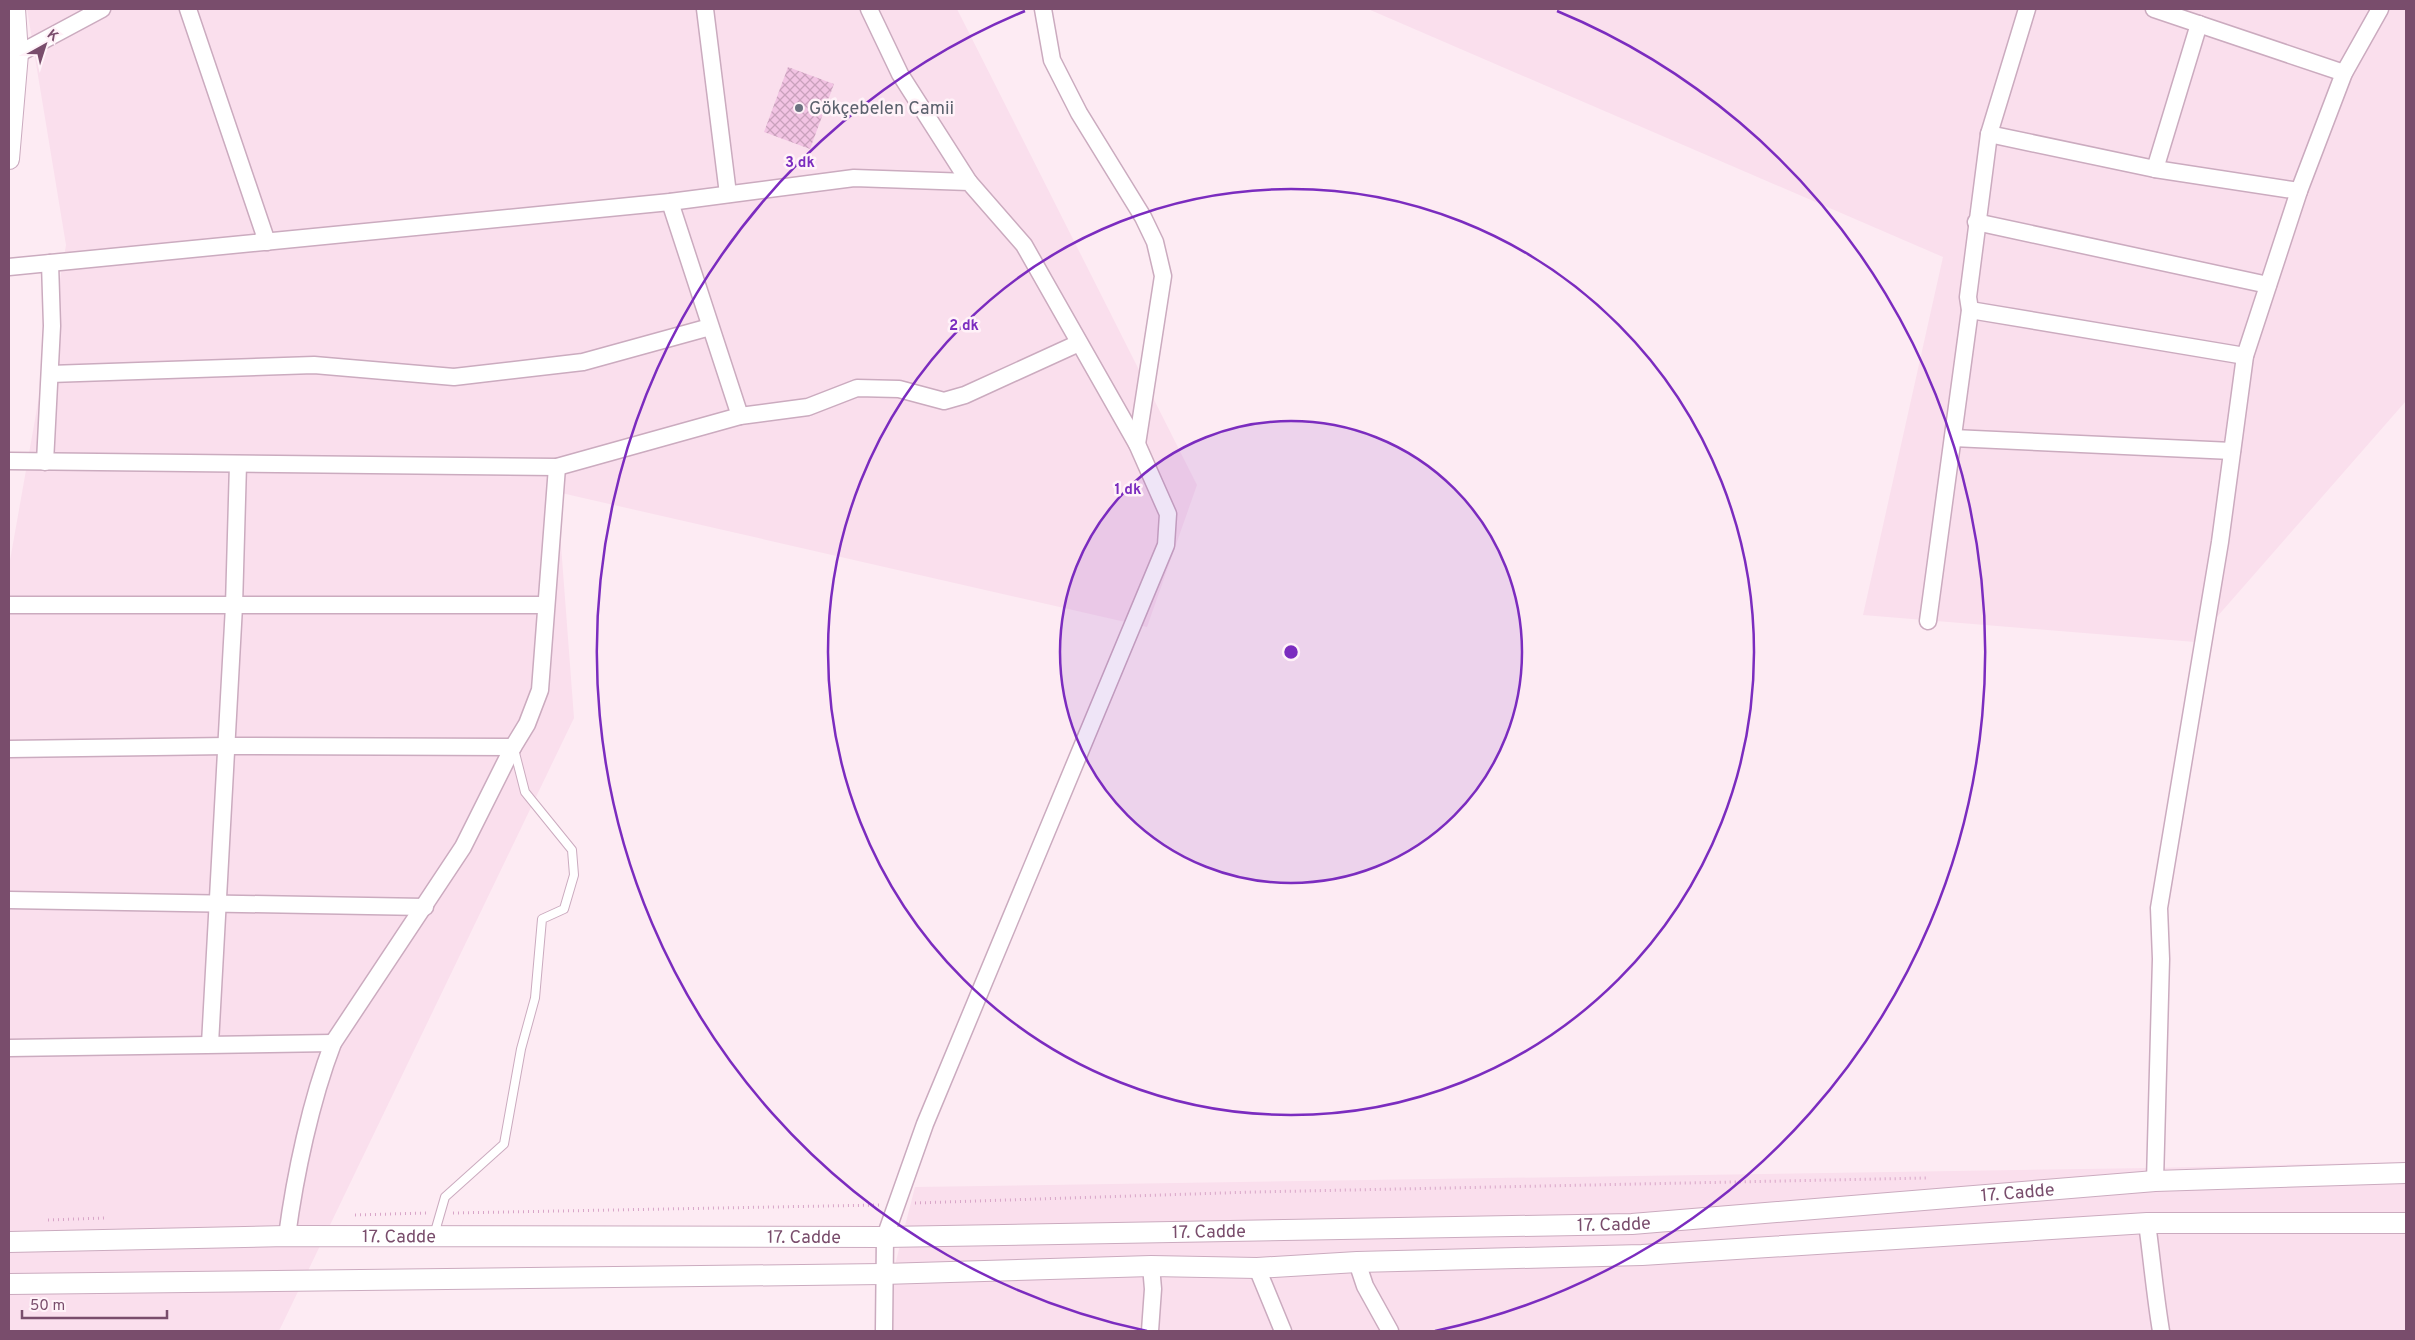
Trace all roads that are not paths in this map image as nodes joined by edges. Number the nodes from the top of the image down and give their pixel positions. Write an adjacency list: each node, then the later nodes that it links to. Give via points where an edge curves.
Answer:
1 (102, 9): 11 (street)
2 (188, 9): 22 (street)
3 (705, 9): 19 (street)
4 (868, 9): 17 (street, via 900,74)
5 (1043, 9): 33 (street, via 1052,60 1079,114 1143,217 1155,242 1163,276)
6 (2027, 9): 14 (street)
7 (2154, 9): 10 (street)
8 (2380, 9): 12 (street)
9 (13, 10): 11 (street)
10 (2199, 24): 12 (street); 16 (street)
11 (18, 54): 13 (street)
12 (2344, 73): 18 (street)
13 (10, 131): 15 (street)
14 (1989, 134): 16 (street); 21 (street)
15 (9, 159)
16 (2155, 169): 18 (street)
17 (969, 182): 19 (street, via 854,178); 28 (street, via 1024,246)
18 (2299, 191): 25 (street)
19 (728, 194): 20 (street)
20 (670, 202): 22 (street); 27 (street)
21 (1976, 222): 25 (street); 26 (street, via 1968,297)
22 (268, 242): 23 (street)
23 (50, 263): 24 (street); 30 (street)
24 (9, 267)
25 (2268, 285): 29 (street)
26 (1970, 310): 29 (street); 32 (street)
27 (710, 327): 30 (street, via 583,362 454,377 314,365); 31 (street)
28 (1079, 343): 31 (street, via 965,395 944,401 899,388 857,388 808,407); 33 (street)
29 (2245, 356): 34 (street)
30 (50, 374): 36 (street)
31 (740, 416): 38 (street)
32 (1953, 438): 34 (street); 42 (street)
33 (1137, 444): 58 (street, via 1168,514 1166,545 929,1115)
34 (2232, 451): 53 (street, via 2217,561 2159,908)
35 (9, 461): 36 (street)
36 (45, 462): 37 (street)
37 (238, 464): 38 (street); 41 (street)
38 (557, 466): 40 (street)
39 (9, 605): 41 (street)
40 (546, 605): 41 (street); 44 (street, via 540,690 527,724)
41 (234, 606): 43 (street)
42 (1928, 621)
43 (227, 746): 44 (street); 45 (street); 47 (street)
44 (513, 747): 48 (street, via 463,847); 57 (lane, via 525,792 572,850 574,875 564,909 542,919 535,998 521,1049 504,1144 445,1197)
45 (9, 749)
46 (9, 900): 47 (street)
47 (218, 905): 48 (street); 50 (street)
48 (425, 907): 49 (street)
49 (333, 1043): 50 (street); 56 (street, via 321,1073)
50 (210, 1044): 51 (street)
51 (9, 1048)
52 (2406, 1173): 53 (street, 17. Cadde)
53 (2155, 1181): 58 (street, 17. Cadde, via 1632,1224)
54 (2147, 1223): 55 (street, 17. Cadde); 60 (street, 17. Cadde, via 1642,1255); 69 (street)
55 (2406, 1223)
56 (287, 1236): 57 (street, 17. Cadde); 59 (street, 17. Cadde)
57 (433, 1236): 58 (street, 17. Cadde)
58 (885, 1237): 63 (street)
59 (9, 1242)
60 (1356, 1262): 62 (street, 17. Cadde); 68 (street, via 1364,1286)
61 (1151, 1266): 62 (street, 17. Cadde); 63 (street, 17. Cadde); 66 (street, via 1154,1289)
62 (1257, 1268): 67 (street)
63 (883, 1274): 64 (street, 17. Cadde); 65 (street)
64 (9, 1284)
65 (884, 1331)
66 (1150, 1331)
67 (1283, 1331)
68 (1390, 1331)
69 (2161, 1331)

